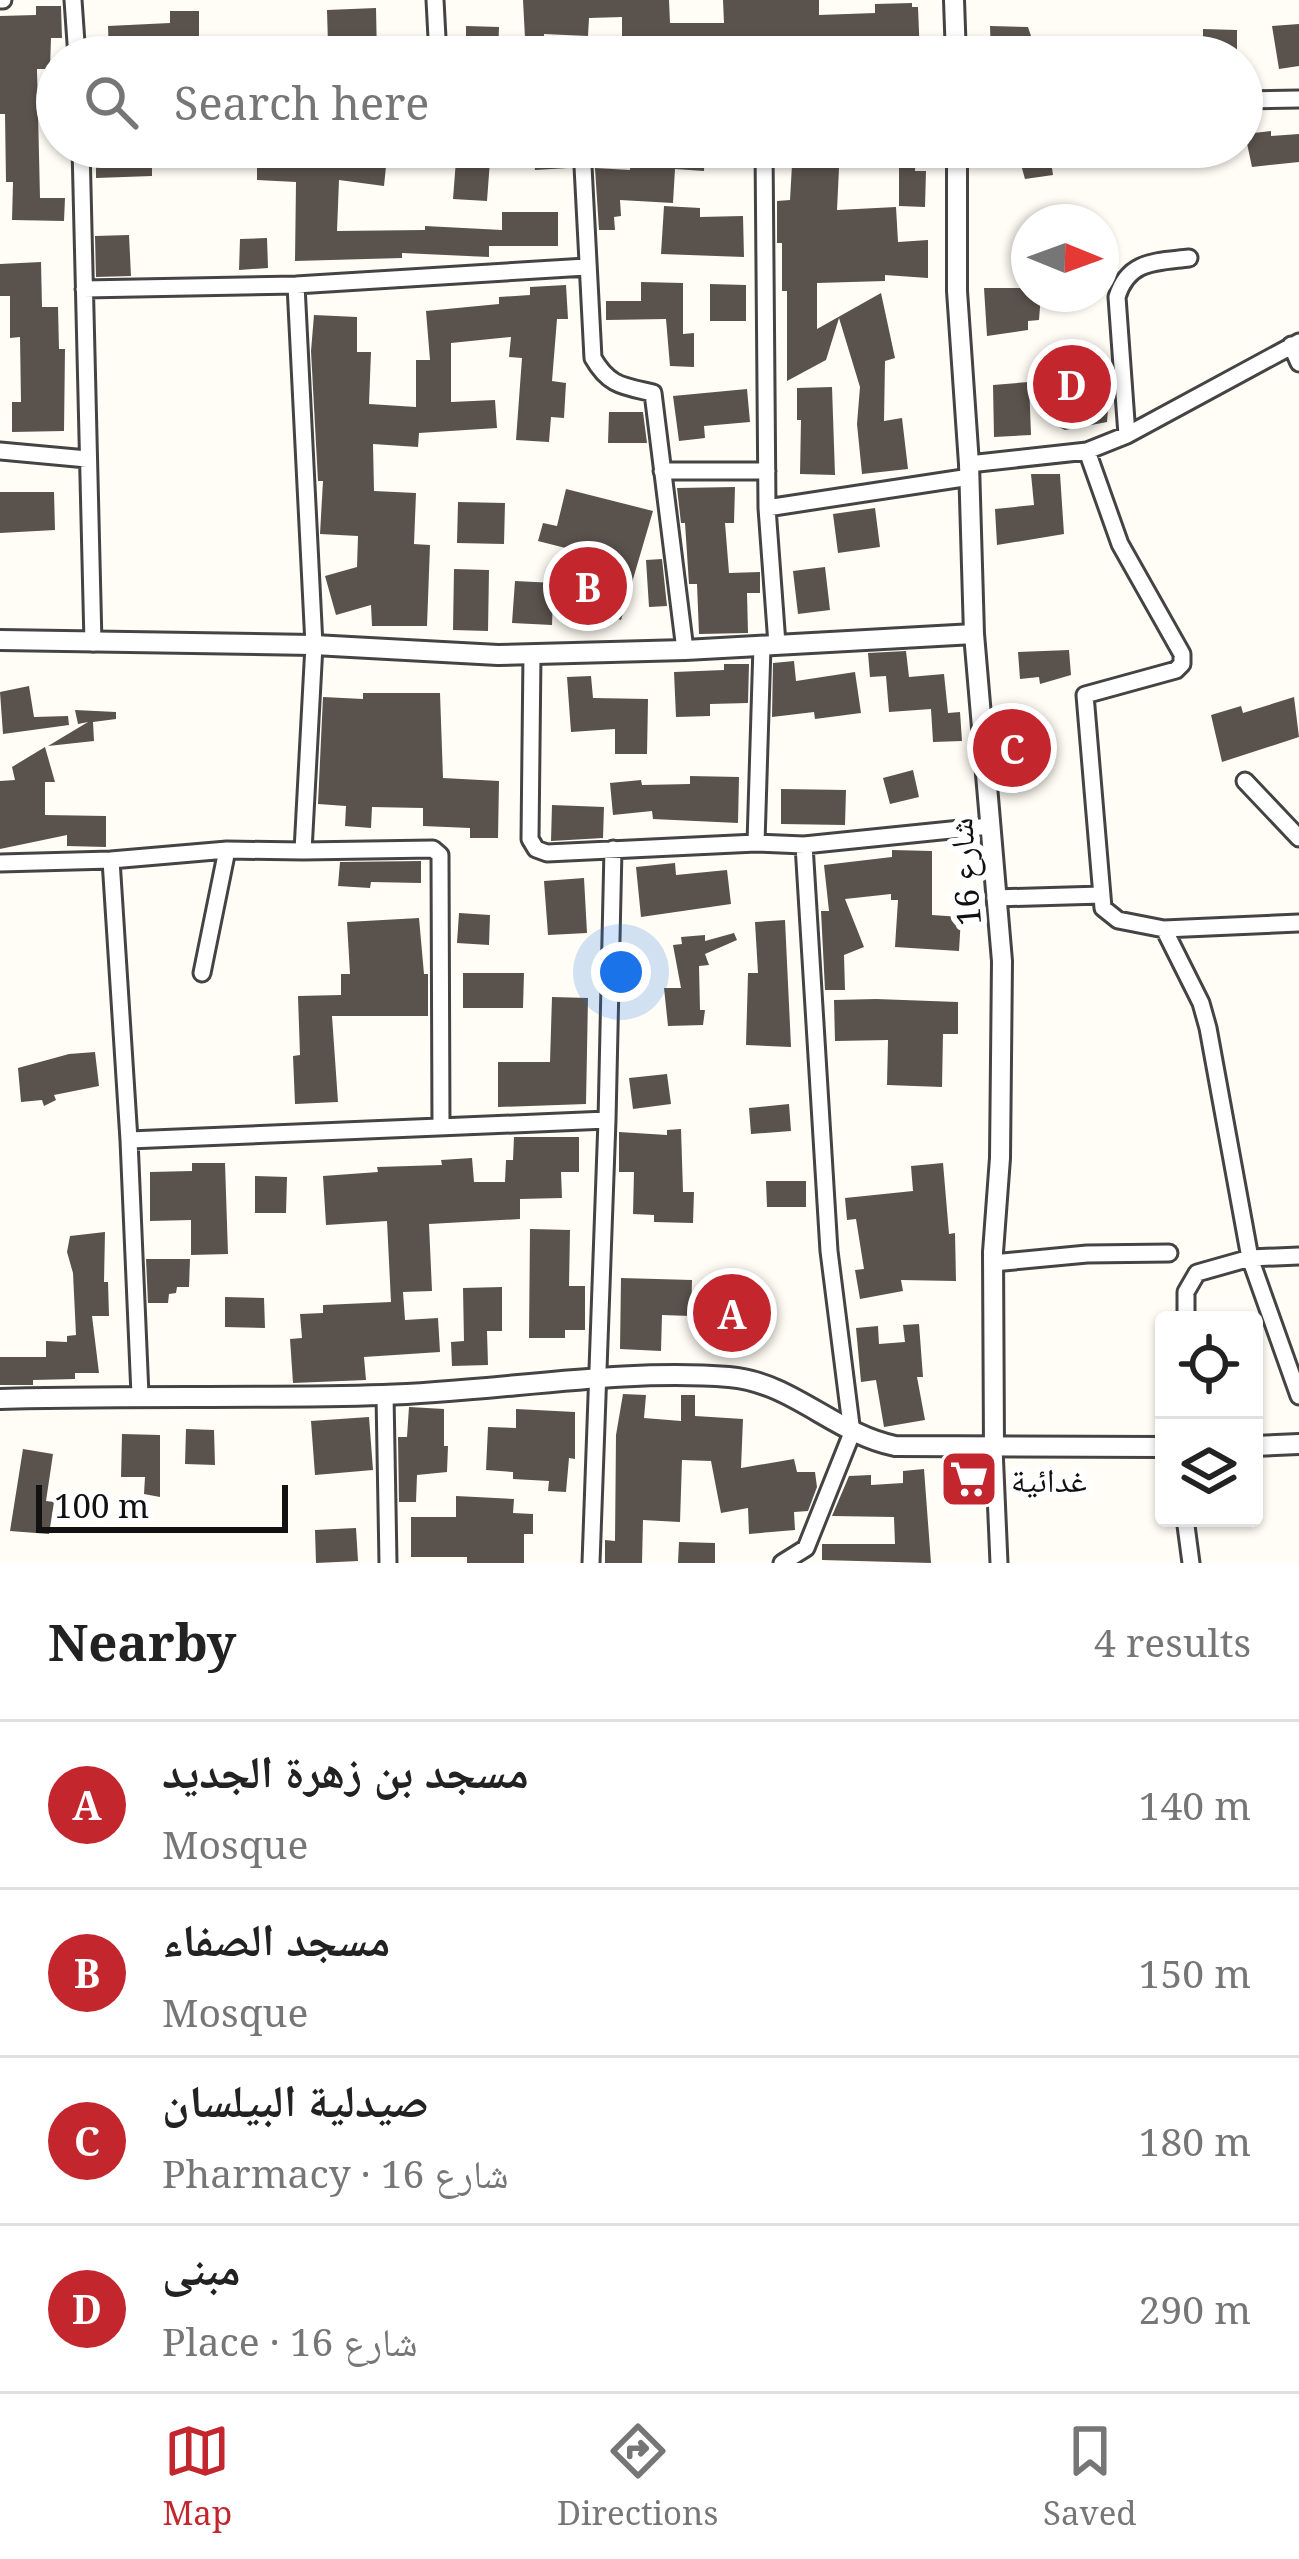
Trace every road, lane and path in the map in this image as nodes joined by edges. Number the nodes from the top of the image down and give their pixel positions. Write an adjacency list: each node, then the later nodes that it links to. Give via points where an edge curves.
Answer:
1 (73, 0): 4 (street)
2 (435, 0): 5 (street)
3 (954, 0): 6 (street)
4 (76, 36)
5 (437, 36)
6 (955, 36)
7 (1299, 99): 8 (street)
8 (1263, 100)
9 (81, 168): 16 (street)
10 (583, 168): 14 (street)
11 (764, 168): 24 (street)
12 (957, 168): 25 (street, شارع 16)
13 (1190, 258): 19 (street, via 1139,264 1122,280)
14 (586, 267): 15 (street); 23 (street, via 593,358 604,377 653,393)
15 (296, 285): 16 (street); 30 (street)
16 (84, 290): 22 (street)
17 (1295, 343): 18 (street); 19 (street)
18 (1299, 363)
19 (1127, 435): 21 (street)
20 (0, 451): 22 (street)
21 (1087, 451): 25 (street); 44 (street, via 1120,544 1182,654 1176,670 1085,695)
22 (87, 459): 29 (street)
23 (662, 471): 24 (street); 32 (street)
24 (767, 471): 26 (street)
25 (969, 471): 26 (street); 27 (street, شارع 16)
26 (767, 508): 31 (street)
27 (974, 634): 31 (street); 35 (street, شارع 16)
28 (0, 640): 29 (street)
29 (93, 644): 30 (street)
30 (314, 645): 33 (street); 41 (street)
31 (770, 645): 32 (street); 37 (street)
32 (685, 650): 33 (street)
33 (532, 654): 40 (street, via 530,839 547,853)
34 (1245, 782): 36 (street)
35 (990, 826): 38 (street); 45 (street, شارع 16)
36 (1299, 838)
37 (756, 843): 38 (street); 40 (street)
38 (804, 845): 62 (street, via 829,1251)
39 (227, 850): 41 (street); 42 (street); 48 (street)
40 (613, 850): 49 (street)
41 (303, 851): 50 (street, via 440,855)
42 (111, 860): 43 (street); 51 (street)
43 (0, 863)
44 (1102, 895): 45 (street); 47 (street, via 1109,916)
45 (995, 898): 55 (street, شارع 16, via 1003,1045)
46 (1299, 923): 47 (street)
47 (1164, 929): 54 (street, via 1208,1028)
48 (202, 973)
49 (607, 1120): 50 (street); 57 (street)
50 (441, 1127): 51 (street)
51 (129, 1140): 58 (street)
52 (1169, 1252): 55 (street)
53 (1299, 1256): 54 (street)
54 (1250, 1258): 56 (street, via 1197,1273); 60 (street)
55 (993, 1264): 66 (street, شارع 16)
56 (1186, 1311)
57 (599, 1379): 59 (street); 62 (street, via 730,1377 770,1386); 69 (street)
58 (140, 1395): 59 (street); 61 (street)
59 (385, 1395): 68 (street)
60 (1299, 1396)
61 (0, 1399)
62 (852, 1433): 66 (street, via 895,1446); 70 (street, via 806,1548)
63 (1299, 1444): 64 (street)
64 (1263, 1446)
65 (1155, 1447): 66 (street)
66 (994, 1448): 71 (street)
67 (1186, 1527): 72 (street)
68 (388, 1563)
69 (591, 1563)
70 (782, 1563)
71 (999, 1563)
72 (1191, 1563)

